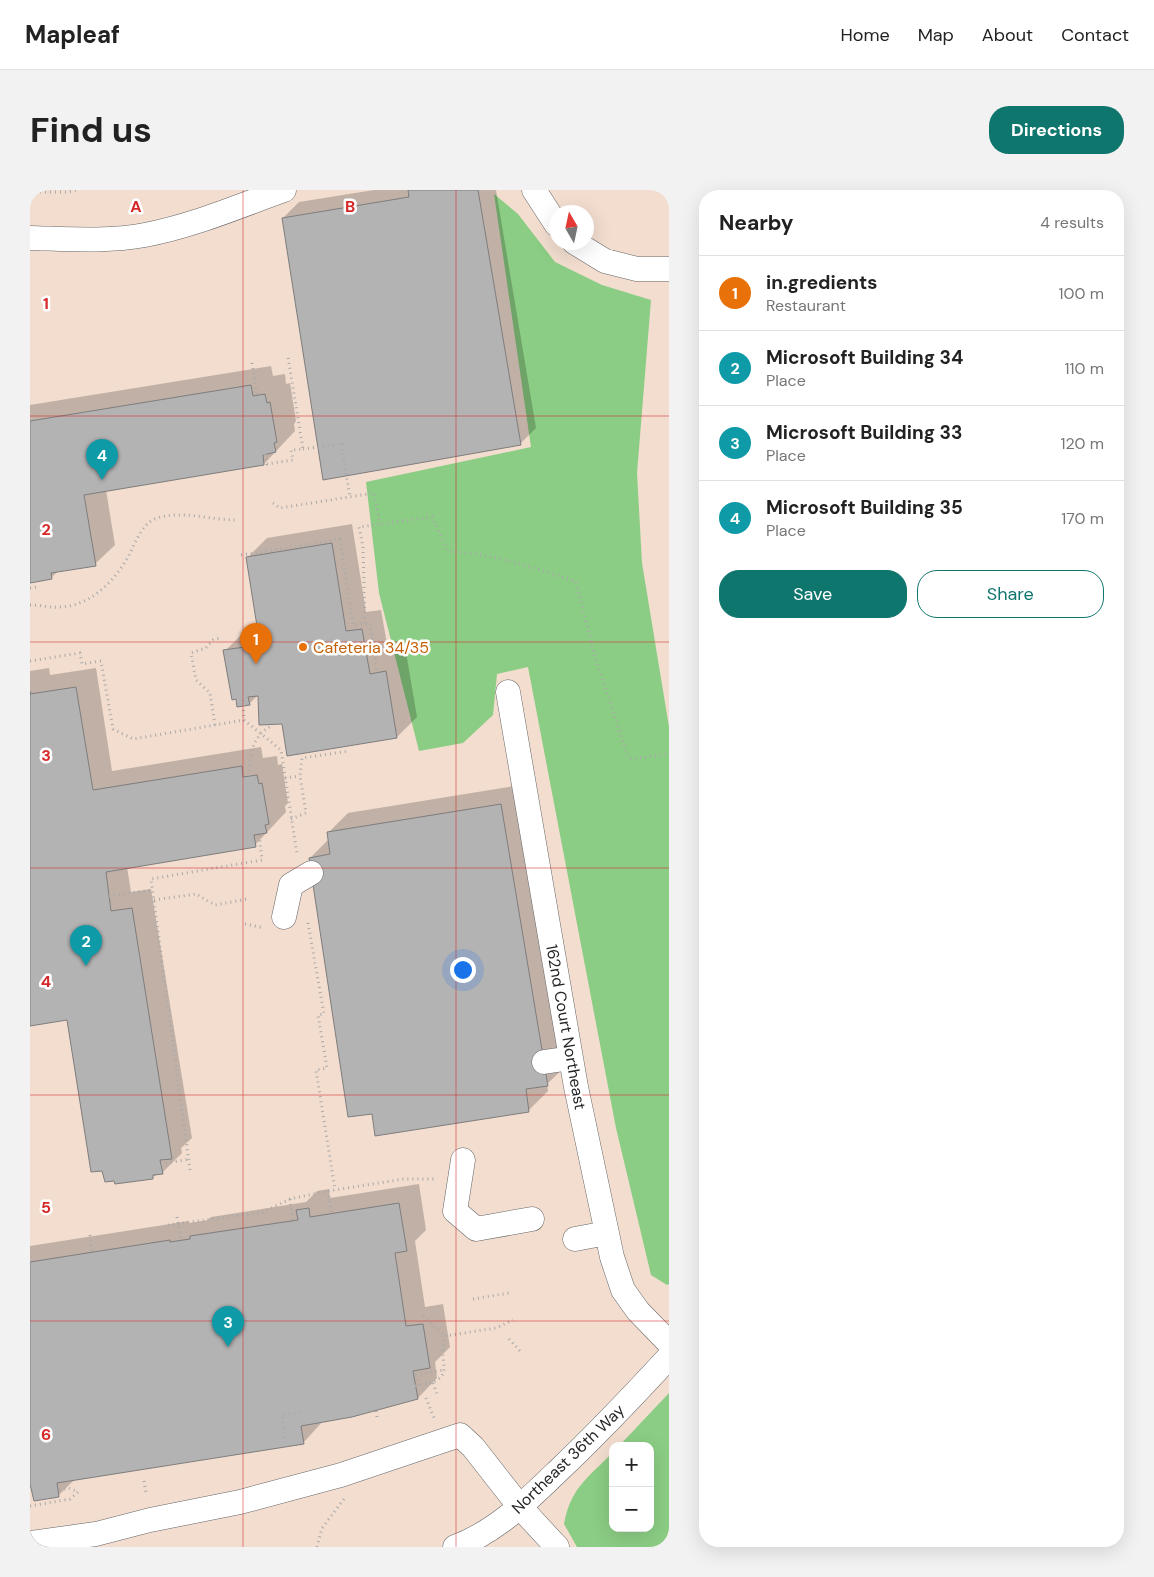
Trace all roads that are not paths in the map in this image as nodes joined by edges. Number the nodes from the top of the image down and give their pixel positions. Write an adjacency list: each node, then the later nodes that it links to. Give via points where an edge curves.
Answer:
1 (284, 190): 4 (street, via 144,236 106,240)
2 (534, 190): 3 (street)
3 (549, 213)
4 (30, 238)
5 (589, 250): 6 (street, via 613,263 637,269)
6 (669, 269)
7 (508, 692): 10 (street, 162nd Court Northeast)
8 (311, 873): 9 (street, via 291,885)
9 (275, 923)
10 (571, 1058): 11 (street); 14 (street, 162nd Court Northeast)
11 (544, 1062)
12 (463, 1160): 13 (street, via 455,1211 476,1229)
13 (532, 1219)
14 (607, 1233): 15 (street); 16 (street, 162nd Court Northeast, via 623,1290)
15 (574, 1239)
16 (669, 1343)
17 (669, 1357): 18 (street, Northeast 36th Way, via 609,1422)
18 (520, 1507): 19 (street, via 473,1447 460,1436 323,1480 240,1502 150,1520); 21 (street, Northeast 36th Way, via 476,1539); 22 (street)
19 (97, 1540): 20 (street)
20 (30, 1543)
21 (455, 1547)
22 (557, 1547)

